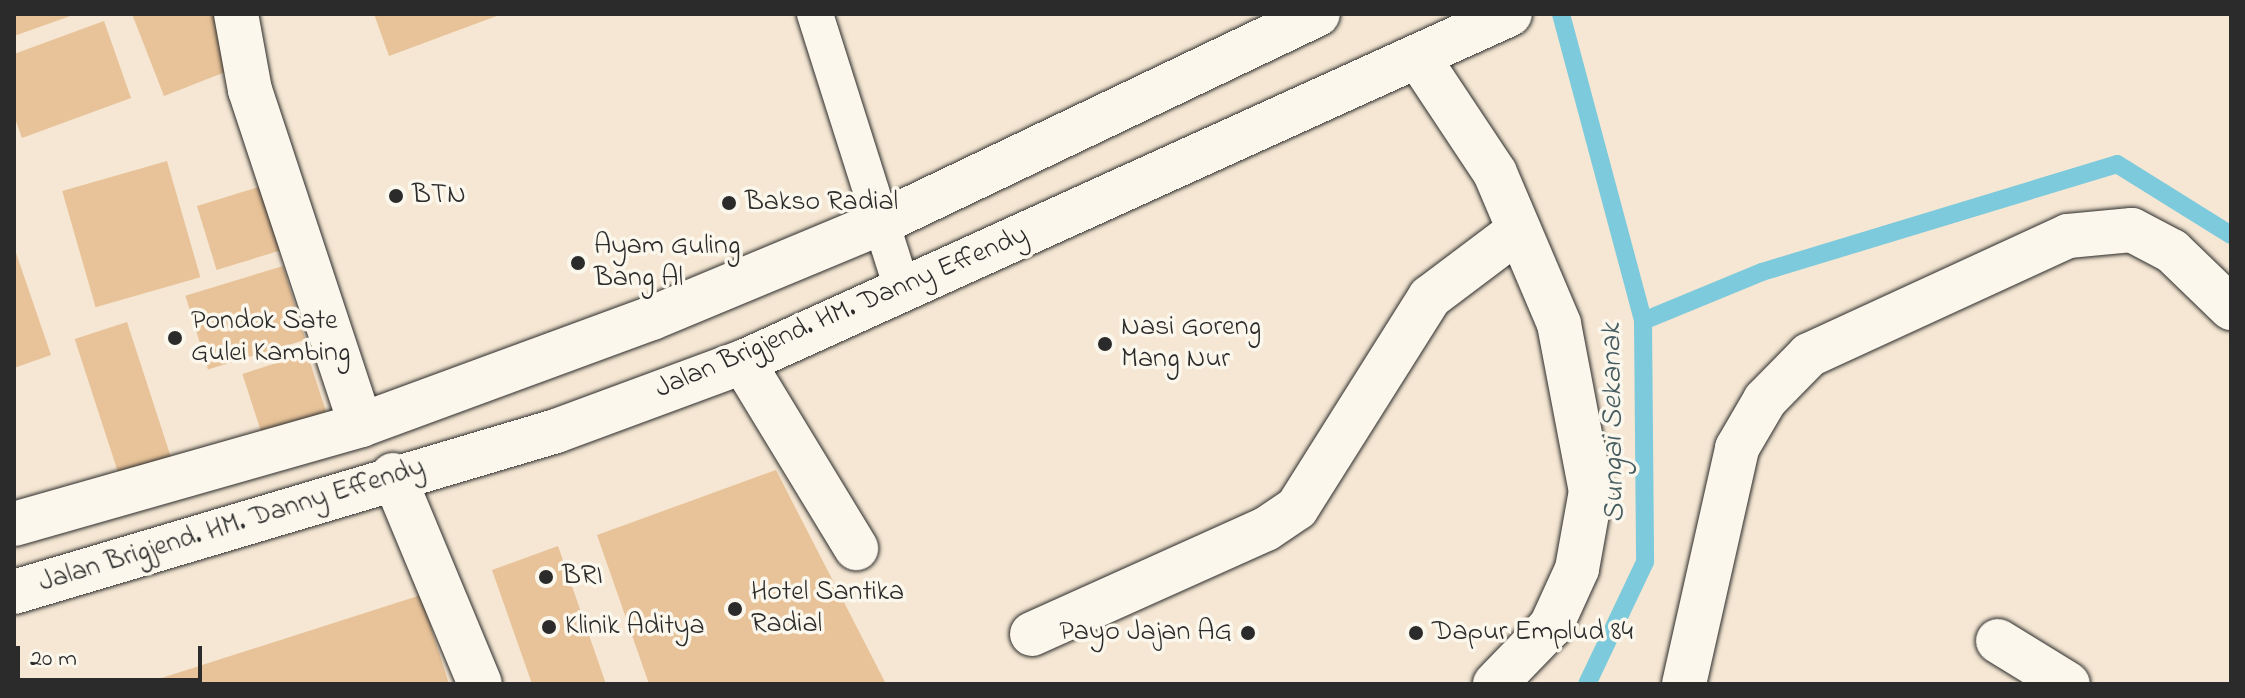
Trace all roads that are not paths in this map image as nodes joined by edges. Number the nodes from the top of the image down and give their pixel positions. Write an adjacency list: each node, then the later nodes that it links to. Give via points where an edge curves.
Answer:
1 (236, 14): 11 (street, via 250,90)
2 (815, 14): 6 (lane)
3 (1510, 14): 5 (street, Jalan Brigjend. HM. Danny Effendy)
4 (1313, 15): 6 (street, Jalan Brigjend. HM. Danny Effendy)
5 (1434, 49): 7 (street); 8 (street, Jalan Brigjend. HM. Danny Effendy)
6 (880, 223): 8 (lane); 11 (street, Jalan Brigjend. HM. Danny Effendy)
7 (1519, 230): 16 (street, via 1430,297 1297,508 1266,529); 19 (street, via 1559,324 1591,491 1577,569 1551,626)
8 (902, 289): 10 (street, Jalan Brigjend. HM. Danny Effendy)
9 (2231, 308): 20 (street, via 2172,251 2132,230 2068,236 1809,355 1765,400 1737,448)
10 (743, 362): 12 (street, Jalan Brigjend. HM. Danny Effendy, via 556,431); 14 (street)
11 (361, 425): 13 (street, Jalan Brigjend. HM. Danny Effendy)
12 (393, 475): 15 (street, Jalan Brigjend. HM. Danny Effendy); 18 (street)
13 (14, 524)
14 (856, 548)
15 (14, 592)
16 (1032, 634)
17 (1998, 641): 21 (street)
18 (480, 684)
19 (1495, 684)
20 (1684, 684)
21 (2068, 684)

